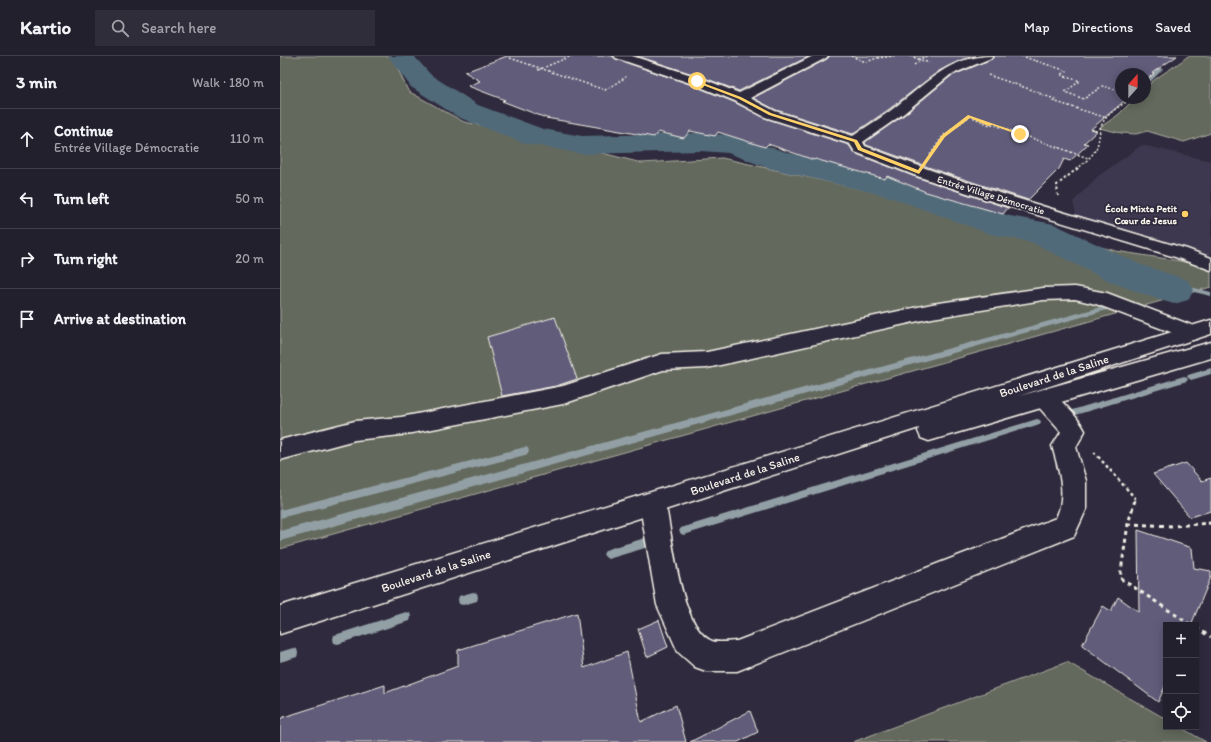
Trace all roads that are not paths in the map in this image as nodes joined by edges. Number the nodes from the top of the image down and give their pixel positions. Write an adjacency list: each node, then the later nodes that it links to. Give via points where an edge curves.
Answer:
1 (620, 56): 4 (street, Entrée Village Démocratie)
2 (822, 56): 4 (street)
3 (987, 56): 5 (street, via 946,72 898,111)
4 (740, 98): 5 (street, Entrée Village Démocratie, via 770,114)
5 (855, 141): 6 (street, Entrée Village Démocratie, via 860,149 919,172)
6 (1211, 264)
7 (1202, 330): 10 (street, via 1100,298 1075,293 1043,294 932,312 707,360 662,362 563,395 401,426 383,425); 12 (street, Boulevard de la Saline)
8 (1211, 350): 9 (street, Boulevard de la Saline)
9 (1044, 398): 11 (street, Boulevard de la Saline); 11 (street, via 1074,431 1064,446 1074,481 1073,510 1065,528 737,656 706,656 688,642 671,605)
10 (280, 450)
11 (654, 512): 13 (street, Boulevard de la Saline)
12 (280, 620)
13 (280, 631)

